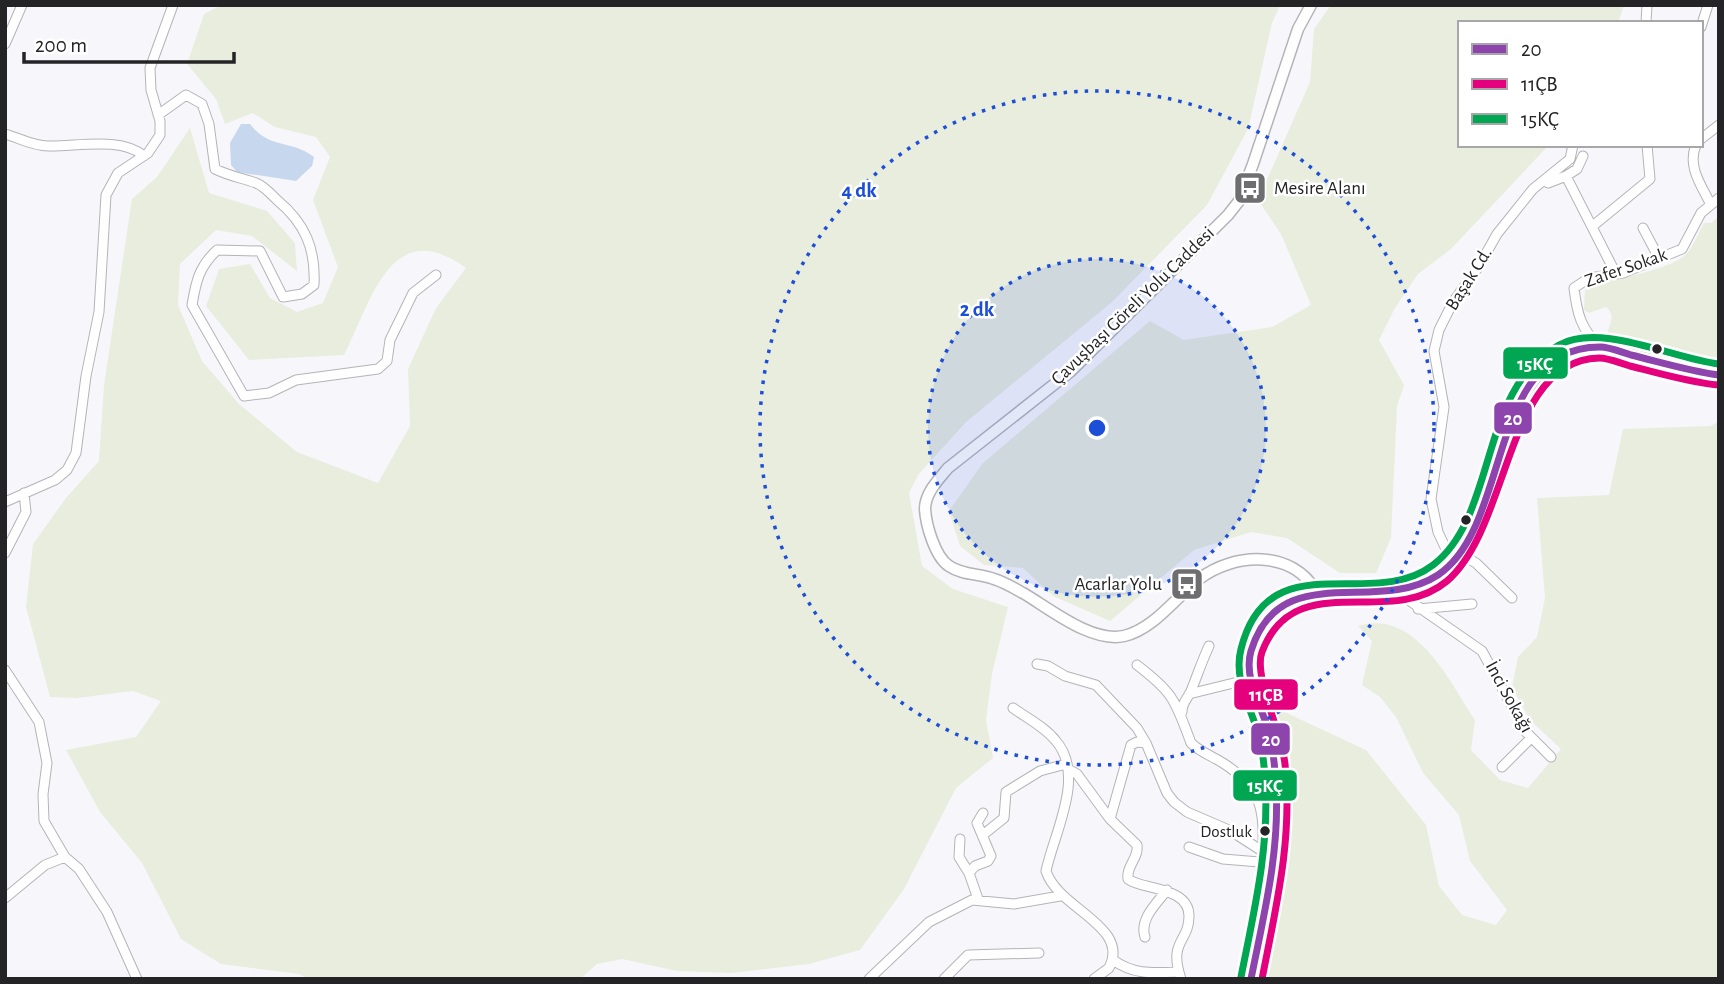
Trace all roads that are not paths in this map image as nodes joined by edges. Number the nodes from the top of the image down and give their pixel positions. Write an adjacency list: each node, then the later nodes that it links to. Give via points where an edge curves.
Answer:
1 (22, 5): 4 (street)
2 (173, 5): 6 (street, via 150,68)
3 (1311, 5): 29 (main road, Çavuşbaşı Göreli Yolu Caddesi, via 1298,29 1233,208 1071,371 948,468 933,485 925,508 947,566 966,575 993,578 1058,618 1098,633 1122,637 1148,625 1202,578 1254,559 1284,563 1311,581)
4 (8, 31): 5 (street)
5 (5, 44)
6 (158, 115): 13 (street, via 160,135); 22 (street, via 186,95 202,104 215,169 258,183 292,212 311,243 314,285 302,294 283,297 260,251 217,250 197,276 192,305 244,396 269,393 296,380 378,369 387,361 390,340 412,293)
7 (1719, 125): 9 (street)
8 (5, 134): 13 (street, via 41,145 99,144)
9 (1703, 137)
10 (1573, 147): 16 (street, Başak Cd., via 1570,159)
11 (1647, 147): 18 (street, via 1650,179)
12 (1696, 147): 17 (street, via 1696,177)
13 (145, 156): 25 (street, via 118,173 106,195 99,312 76,453 61,475)
14 (1583, 156): 15 (street, via 1577,169)
15 (1566, 176): 16 (street); 18 (street)
16 (1533, 189): 28 (street, Başak Cd., via 1453,302 1434,351 1444,407 1431,499 1438,532)
17 (1715, 200): 20 (street, Zafer Sokak, via 1701,213 1682,249)
18 (1594, 225): 21 (street)
19 (1643, 228): 20 (street)
20 (1659, 258): 21 (street, Zafer Sokak)
21 (1616, 274): 23 (street, Zafer Sokak, via 1589,278 1574,288 1577,318)
22 (436, 275)
23 (1600, 347): 24 (main road); 28 (main road, via 1563,354 1544,366 1511,422 1489,486)
24 (1719, 375)
25 (24, 494): 26 (street); 27 (street, via 26,512)
26 (5, 502)
27 (5, 553)
28 (1456, 558): 30 (main road, via 1422,584); 31 (street, via 1476,563)
29 (1316, 591): 30 (main road); 38 (main road, via 1272,610 1251,653)
30 (1397, 593): 33 (street, İnci Sokağı)
31 (1512, 598)
32 (1472, 604): 33 (street)
33 (1418, 609): 42 (street, İnci Sokağı, via 1482,651)
34 (1209, 646): 39 (street)
35 (1037, 664): 43 (street, via 1096,685)
36 (1137, 665): 41 (street, via 1171,694)
37 (5, 670): 52 (street, via 39,722 47,763 44,821)
38 (1250, 679): 39 (street); 53 (main road, via 1270,736 1277,787)
39 (1189, 694): 41 (street)
40 (1013, 708): 45 (street, via 1057,741)
41 (1182, 712): 53 (street, via 1191,743 1235,772 1258,800)
42 (1531, 738): 44 (street, İnci Sokağı); 46 (street)
43 (1146, 743): 48 (street, via 1131,745); 53 (street, via 1174,802 1231,831)
44 (1551, 757)
45 (1067, 766): 48 (street); 49 (street, via 1040,771 1006,792 1004,818); 56 (street, via 1066,801 1046,871)
46 (1502, 767)
47 (983, 813): 49 (street, via 977,823)
48 (1110, 819): 55 (street, via 1137,845 1128,880)
49 (984, 834): 54 (street, via 990,859)
50 (960, 839): 54 (street, via 959,857)
51 (1189, 847): 53 (street, via 1223,859)
52 (65, 857): 57 (street, via 45,865); 64 (street, via 79,869 107,912)
53 (1269, 858): 67 (main road)
54 (969, 873): 58 (street)
55 (1167, 890): 59 (street, via 1148,914); 62 (street, via 1188,909 1189,919 1174,954)
56 (1060, 896): 58 (street, via 1014,904); 61 (street, via 1108,935 1114,947)
57 (5, 898)
58 (978, 899): 65 (street, via 929,922)
59 (1144, 937)
60 (1040, 953): 66 (street, via 968,955)
61 (1113, 960): 62 (street, via 1127,970); 63 (street)
62 (1180, 975)
63 (1102, 977)
64 (137, 979)
65 (869, 979)
66 (944, 979)
67 (1251, 979)

